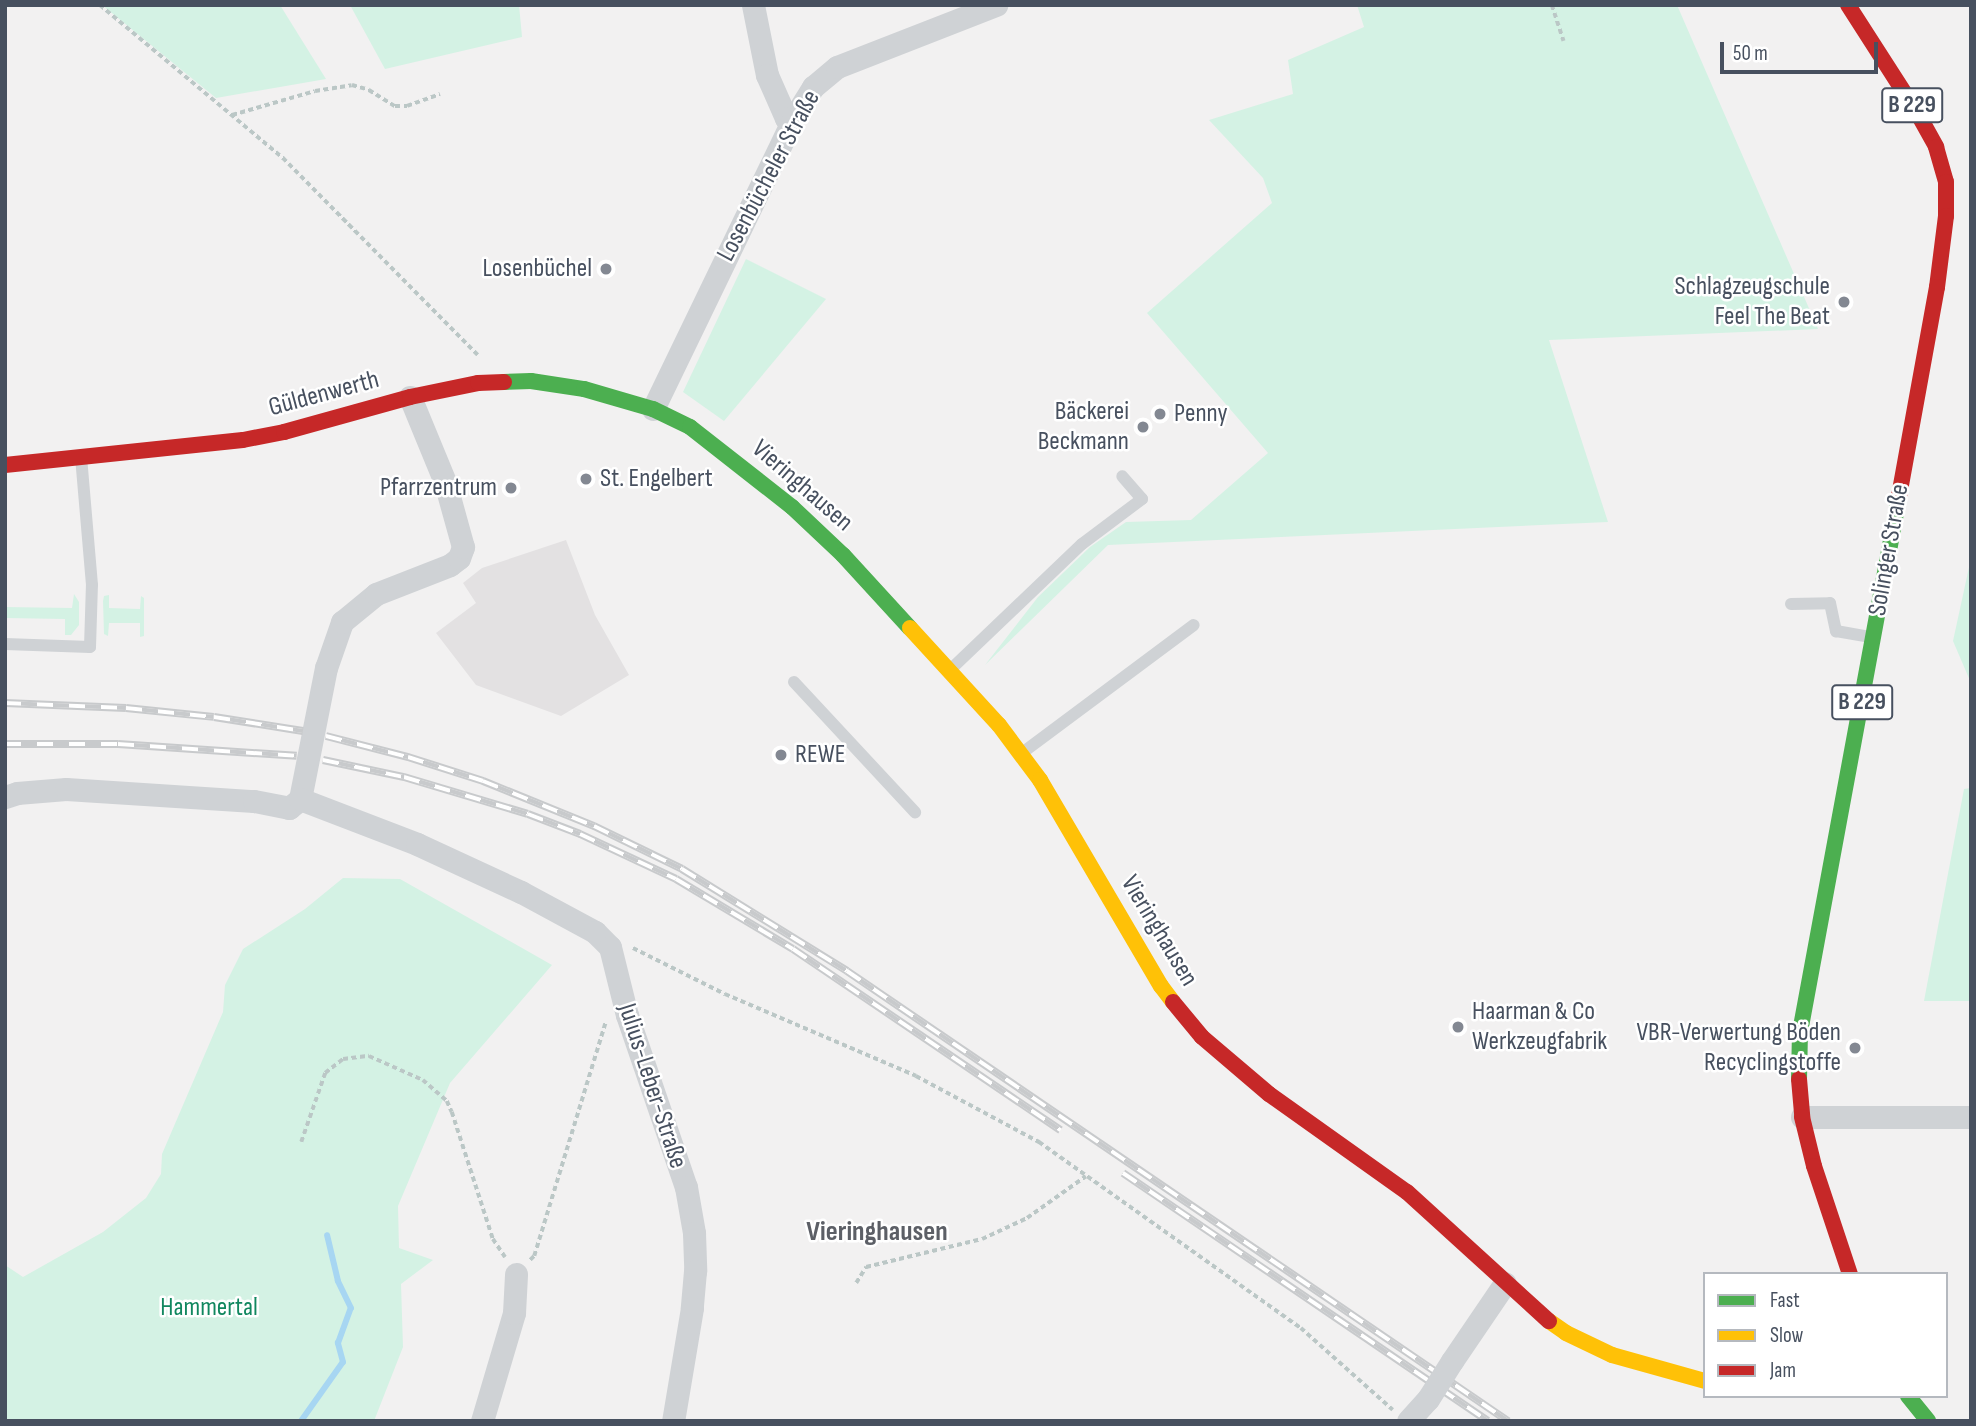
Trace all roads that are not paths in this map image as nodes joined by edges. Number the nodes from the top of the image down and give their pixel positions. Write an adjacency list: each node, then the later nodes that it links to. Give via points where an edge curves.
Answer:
1 (753, 5): 4 (street, via 767,75 786,118)
2 (996, 5): 4 (street, Losenbücheler Straße, via 836,67 813,86)
3 (1848, 5): 12 (main road, Solinger Straße / B 229, via 1918,114 1936,147 1946,183 1937,287)
4 (793, 119): 6 (street, Losenbücheler Straße)
5 (410, 397): 6 (main road, Güldenwerth, via 478,383 531,381); 7 (main road, Güldenwerth, via 284,432); 18 (street, via 445,482 463,547 450,565 376,594 342,622 326,668)
6 (653, 409): 14 (main road, Vieringhausen, via 690,427 793,507)
7 (81, 457): 8 (main road, Güldenwerth); 13 (lane, via 92,585 90,647)
8 (5, 465)
9 (1122, 476): 14 (lane, via 1142,499 1082,544)
10 (1791, 604): 12 (lane, via 1830,603 1836,631)
11 (1194, 625): 16 (lane)
12 (1873, 638): 20 (main road, Solinger Straße / B 229, via 1803,1008 1798,1060)
13 (5, 644)
14 (950, 670): 16 (main road, Vieringhausen)
15 (794, 681): 19 (lane)
16 (1022, 753): 24 (main road, Vieringhausen, via 1161,986 1188,1022 1233,1066 1407,1192)
17 (5, 797): 18 (street, via 66,789 254,801 289,808)
18 (300, 799): 29 (street, Julius-Leber-Straße, via 417,844 521,892 595,932 610,947 686,1187 694,1233 692,1308)
19 (915, 812)
20 (1802, 1117): 21 (street); 22 (main road, Solinger Straße / B 229)
21 (1971, 1117)
22 (1849, 1272)
23 (516, 1274): 28 (street, via 514,1313)
24 (1505, 1283): 25 (main road, Vieringhausen, via 1542,1316 1592,1347); 27 (street, bridge, via 1428,1399)
25 (1703, 1380)
26 (1910, 1398): 30 (main road)
27 (1403, 1418)
28 (482, 1421)
29 (673, 1421)
30 (1928, 1421)

